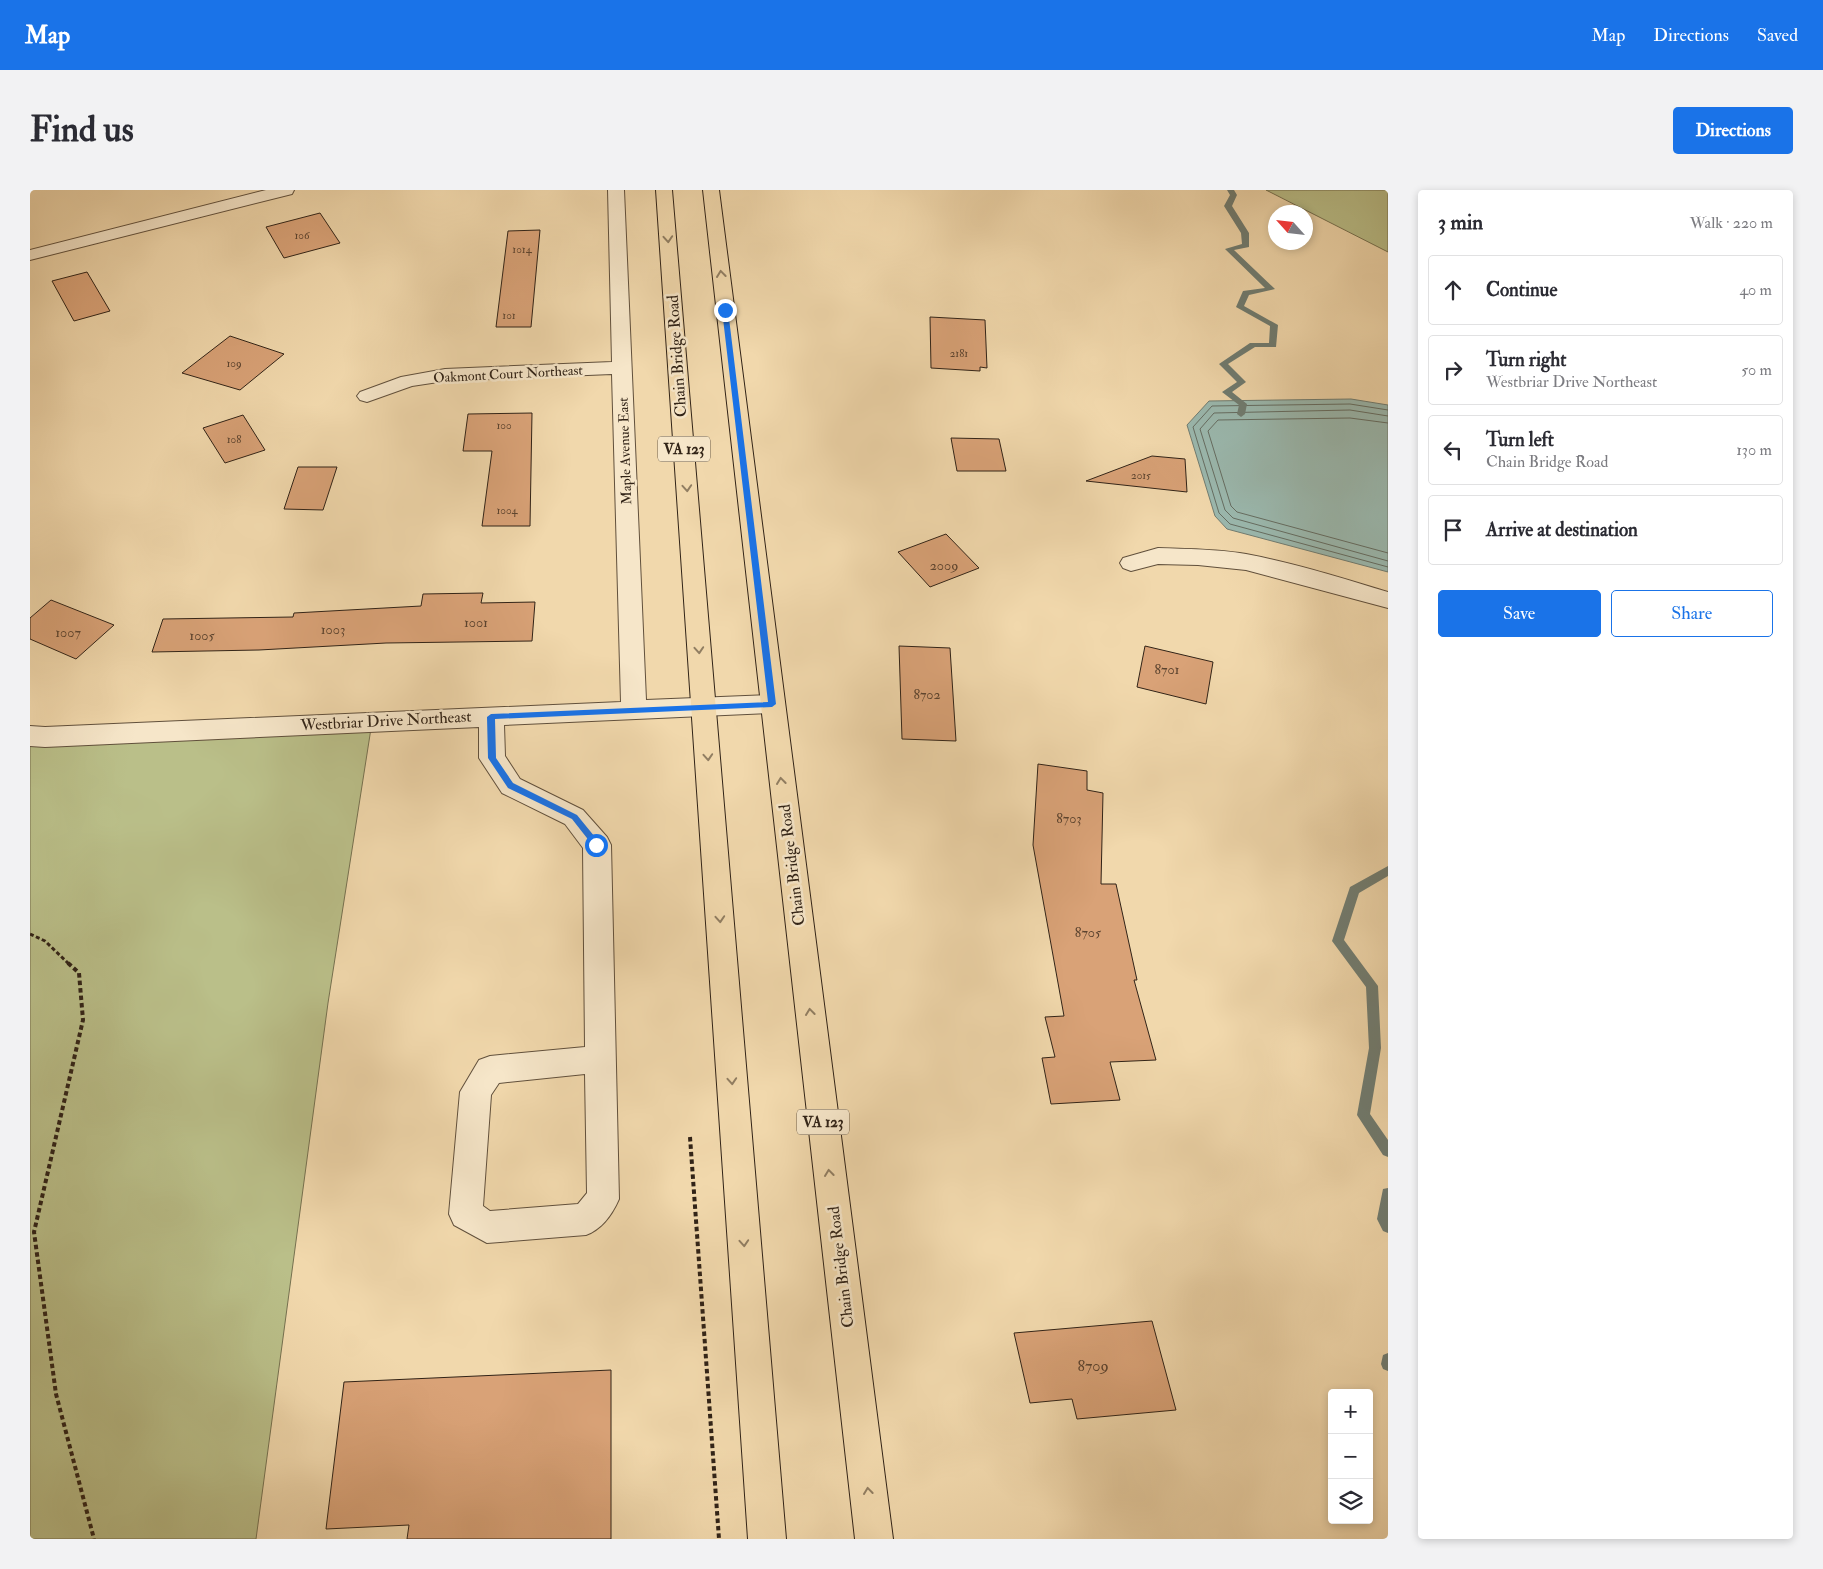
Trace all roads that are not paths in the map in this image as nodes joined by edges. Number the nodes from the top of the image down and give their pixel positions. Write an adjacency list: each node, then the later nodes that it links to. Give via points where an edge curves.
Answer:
1 (286, 190): 5 (street)
2 (616, 190): 6 (street, Maple Avenue East)
3 (664, 190): 11 (main road, Chain Bridge Road / VA 123, one-way to 11)
4 (710, 190): 10 (main road, Chain Bridge Road / VA 123, one-way to 4)
5 (30, 255)
6 (622, 368): 7 (street, Oakmont Court Northeast, via 445,375 408,381); 12 (street, Maple Avenue East)
7 (367, 396)
8 (1131, 563): 9 (street, via 1158,556 1198,556 1246,562)
9 (1388, 600)
10 (772, 704): 11 (street, Westbriar Drive Northeast); 17 (main road, Chain Bridge Road / VA 123, one-way to 10)
11 (704, 708): 12 (street, Westbriar Drive Northeast); 16 (main road, Chain Bridge Road / VA 123, one-way to 16)
12 (634, 711): 13 (street, Westbriar Drive Northeast)
13 (491, 717): 14 (street, Westbriar Drive Northeast); 15 (street, via 492,758 510,786 574,817 596,845)
14 (30, 736)
15 (600, 1059): 15 (street, via 603,1199 586,1219 487,1227 466,1214 476,1092 490,1070)
16 (766, 1539)
17 (874, 1539)

